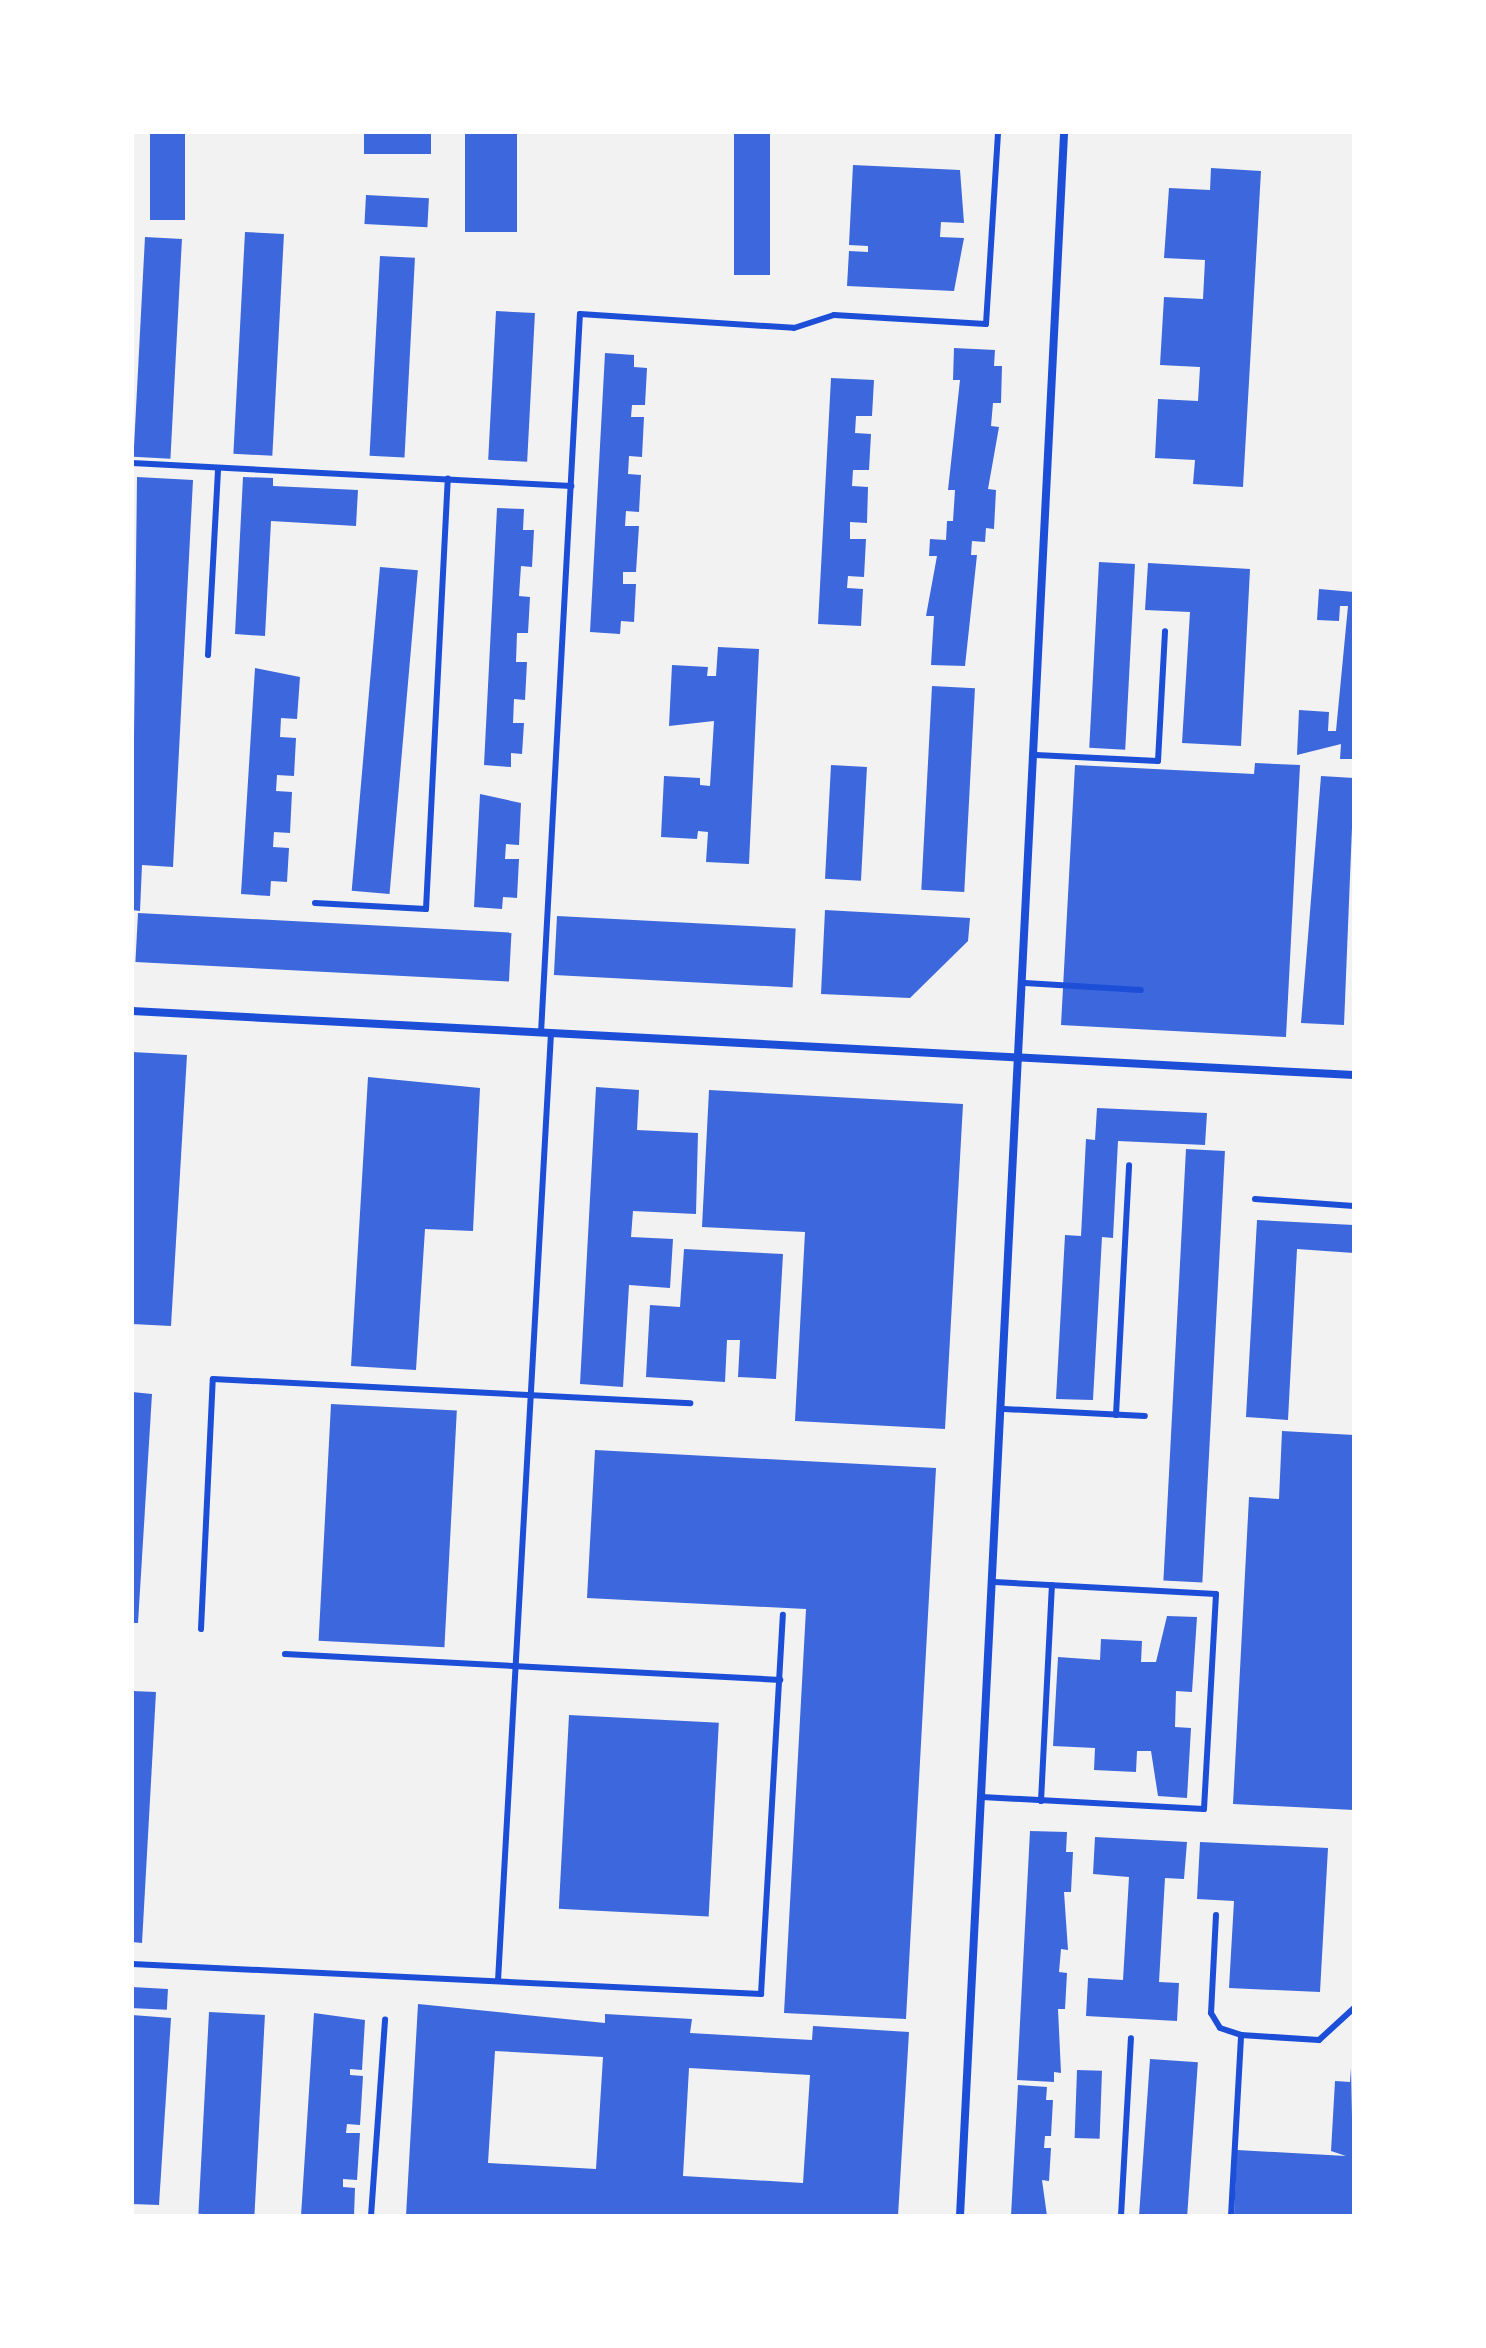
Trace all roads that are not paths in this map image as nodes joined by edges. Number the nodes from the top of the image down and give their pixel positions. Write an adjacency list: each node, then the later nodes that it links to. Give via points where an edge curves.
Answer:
1 (998, 132): 6 (lane, via 986,324 834,315 794,328 580,314)
2 (1064, 132): 9 (street)
3 (132, 463): 4 (lane)
4 (218, 468): 5 (lane); 8 (lane)
5 (448, 479): 6 (lane); 10 (lane, via 426,909)
6 (571, 486): 14 (lane)
7 (1165, 631): 9 (lane, via 1158,761)
8 (208, 655)
9 (1036, 755): 11 (street)
10 (315, 903)
11 (1025, 983): 12 (lane); 15 (street)
12 (1141, 990)
13 (132, 1011): 14 (street)
14 (546, 1034): 15 (street); 20 (lane)
15 (1022, 1057): 16 (street); 22 (street)
16 (1354, 1075)
17 (1129, 1165): 23 (lane)
18 (1255, 1199): 19 (lane)
19 (1354, 1206)
20 (531, 1395): 21 (lane); 28 (lane, via 213,1379); 30 (lane)
21 (690, 1403)
22 (1004, 1409): 23 (lane); 25 (street)
23 (1116, 1415): 24 (lane)
24 (1145, 1416)
25 (994, 1582): 26 (lane); 32 (street)
26 (1052, 1585): 33 (lane); 33 (lane, via 1216,1594 1204,1809)
27 (783, 1615): 31 (lane)
28 (201, 1629)
29 (285, 1654): 30 (lane)
30 (516, 1666): 31 (lane); 36 (lane)
31 (780, 1680): 36 (lane, via 761,1994)
32 (982, 1797): 33 (lane); 42 (street)
33 (1041, 1801)
34 (1216, 1915): 39 (lane, via 1211,2013 1220,2028)
35 (132, 1964): 36 (lane)
36 (498, 1981)
37 (1354, 2008): 39 (lane, via 1319,2040)
38 (385, 2019): 41 (lane)
39 (1241, 2035): 44 (lane)
40 (1131, 2038): 43 (lane)
41 (371, 2216)
42 (960, 2216)
43 (1121, 2216)
44 (1231, 2216)

